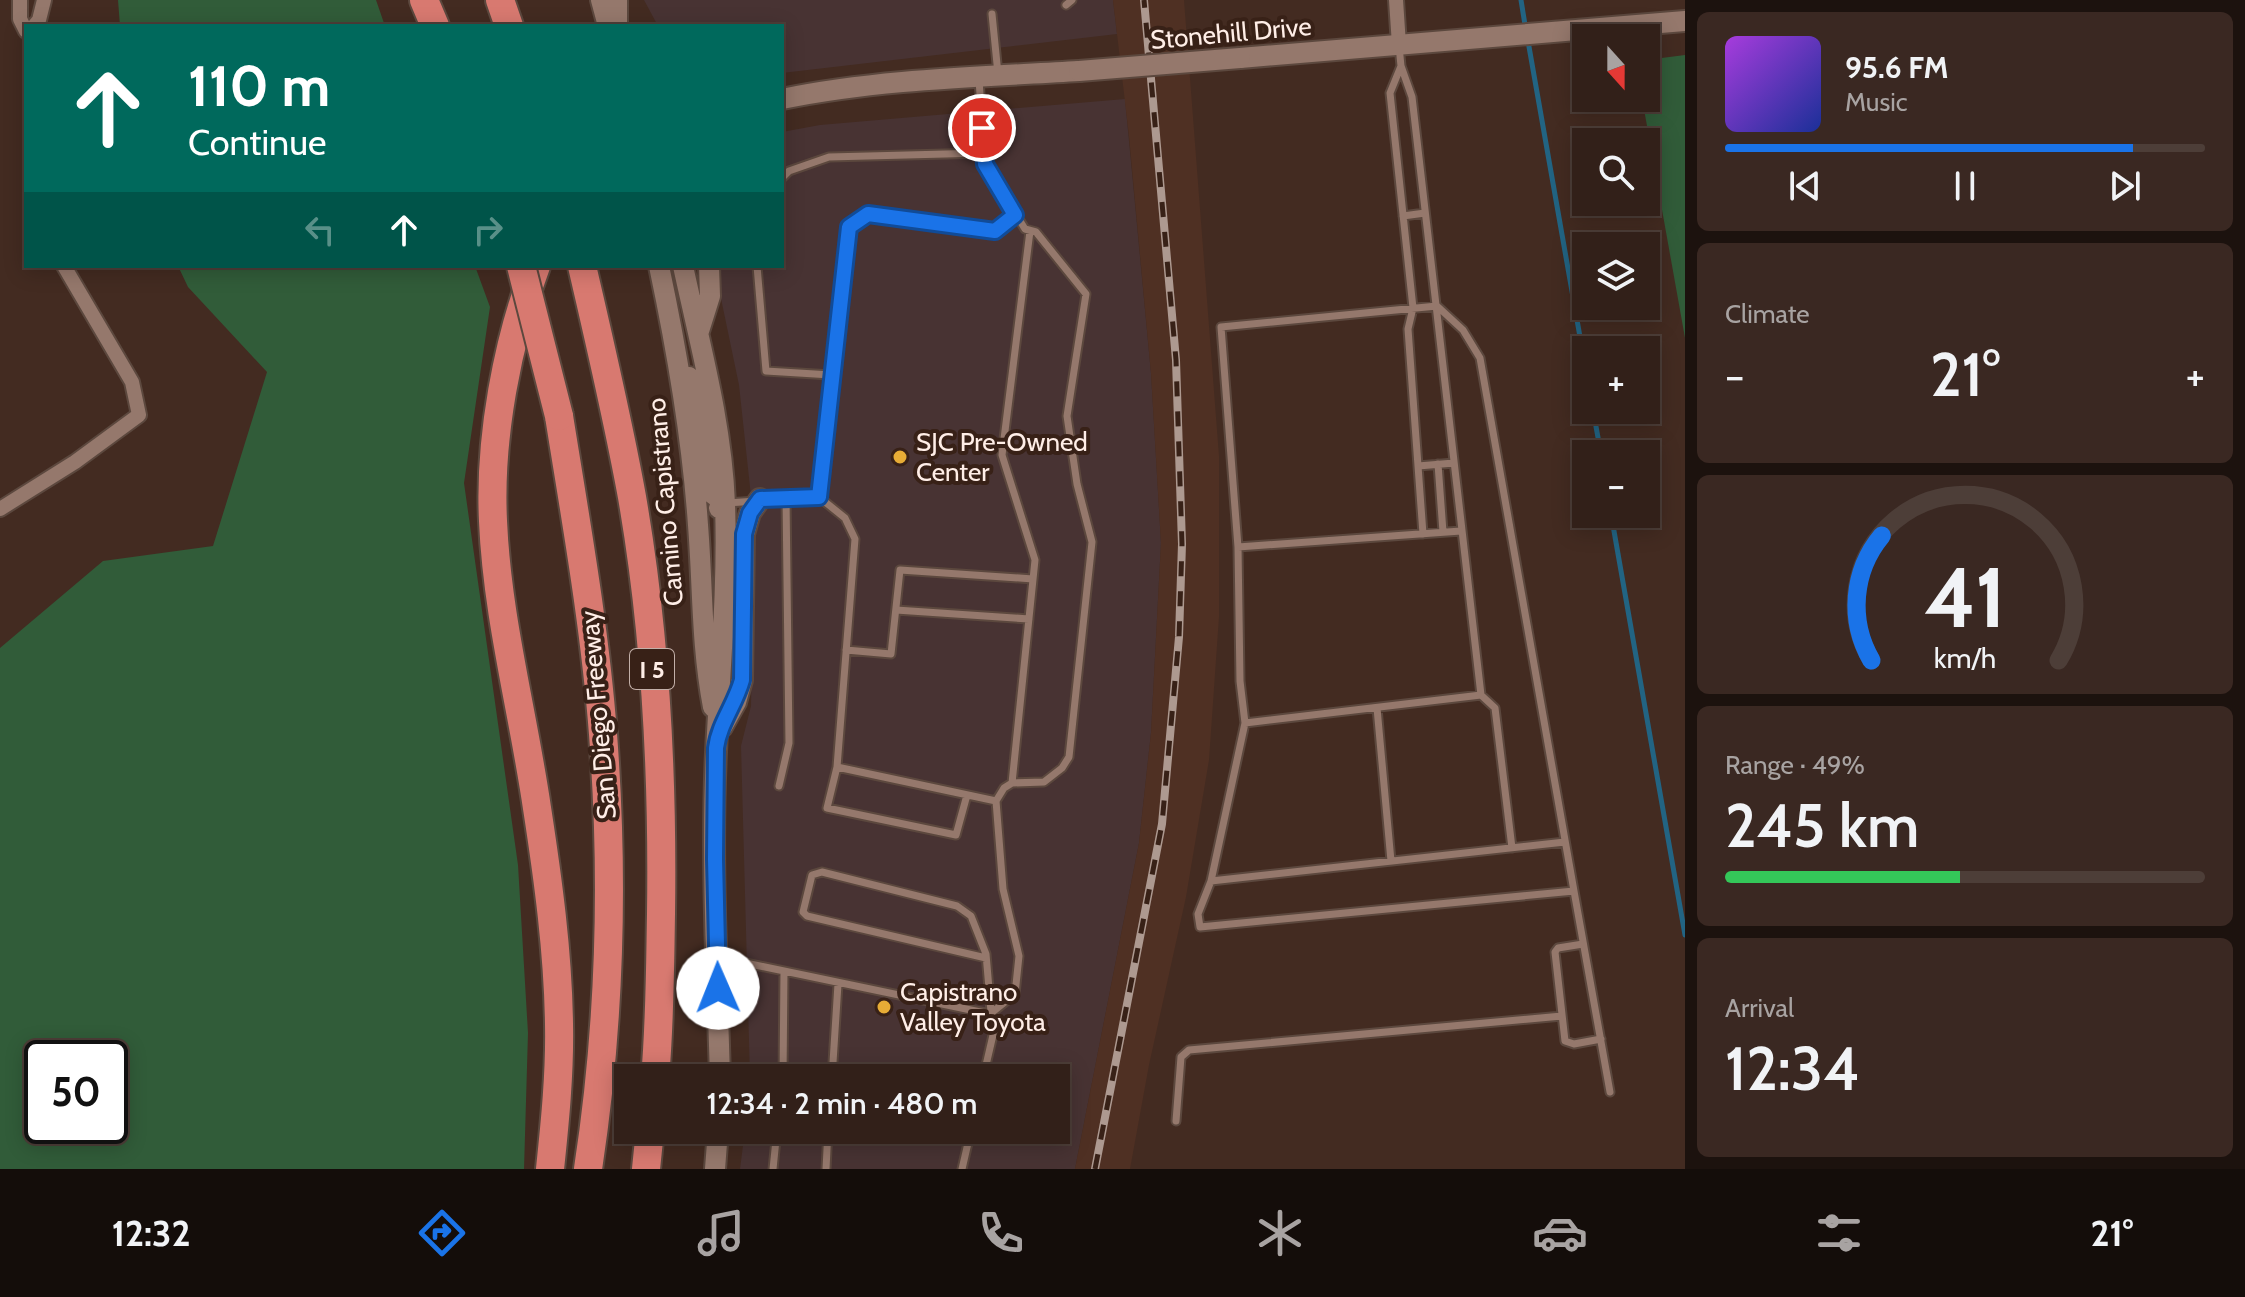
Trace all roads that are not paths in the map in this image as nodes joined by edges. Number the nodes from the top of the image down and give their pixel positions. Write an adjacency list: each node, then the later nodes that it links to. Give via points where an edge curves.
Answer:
1 (20, 0): 15 (street)
2 (44, 0): 10 (street)
3 (424, 0): 11 (highway)
4 (500, 0): 12 (highway)
5 (601, 0): 13 (main road)
6 (617, 0): 14 (main road)
7 (1396, 0): 16 (street)
8 (992, 14): 18 (lane)
9 (1685, 21): 16 (main road, Stonehill Drive)
10 (36, 24)
11 (434, 24)
12 (508, 24)
13 (607, 24)
14 (617, 24)
15 (24, 27)
16 (1399, 45): 17 (lane); 18 (main road, Stonehill Drive, bridge)
17 (1401, 66): 22 (lane, via 1412,97); 24 (lane, via 1390,93)
18 (988, 77): 19 (main road, Stonehill Drive); 20 (lane)
19 (784, 99)
20 (984, 153): 21 (lane, via 829,157); 23 (lane, via 985,164)
21 (784, 176)
22 (1425, 213): 24 (lane); 34 (lane)
23 (1015, 215): 25 (lane); 38 (lane, via 995,231 877,214 849,227)
24 (1403, 216): 35 (lane)
25 (1030, 231): 51 (lane, via 1002,455 1035,560); 61 (lane, via 1086,294 1067,416 1092,542 1069,757 1044,782)
26 (65, 268): 46 (street, via 132,382 139,415)
27 (522, 268): 91 (highway, San Diego Freeway / I 5, bridge, via 559,416 587,585 603,733 607,961)
28 (535, 268): 90 (highway, via 520,307 499,416 493,521 498,584 551,909 559,1025)
29 (582, 268): 78 (highway, San Diego Freeway / I 5, via 632,500 660,745)
30 (659, 268): 37 (main road, Camino Capistrano)
31 (683, 268): 36 (main road, Camino Capistrano)
32 (709, 268): 36 (main road, via 710,296)
33 (757, 268): 38 (lane, via 766,371)
34 (1437, 306): 35 (lane); 39 (lane); 65 (lane, via 1463,330 1480,358)
35 (1413, 308): 41 (lane, via 1408,329); 50 (lane, via 1221,327)
36 (698, 335): 45 (main road, Camino Capistrano)
37 (677, 352): 45 (main road, via 695,389 709,491); 55 (main road, Camino Capistrano, via 698,525)
38 (831, 375): 43 (lane)
39 (1454, 463): 40 (lane); 47 (lane)
40 (1438, 464): 41 (lane); 48 (lane)
41 (1418, 466): 49 (lane)
42 (786, 497): 43 (lane); 44 (lane); 62 (lane, via 789,743)
43 (819, 497): 54 (lane, via 845,518 855,539)
44 (760, 499): 45 (lane); 59 (main road, via 744,534 742,680)
45 (725, 503): 55 (main road, via 709,526 707,544); 59 (main road, Camino Capistrano)
46 (0, 509)
47 (1461, 531): 48 (lane); 56 (lane)
48 (1443, 532): 49 (lane)
49 (1423, 534): 50 (lane)
50 (1238, 547): 58 (lane)
51 (1033, 579): 52 (lane, via 900,570); 53 (lane)
52 (896, 610): 53 (lane); 54 (lane, via 891,654)
53 (1029, 619): 61 (lane)
54 (846, 650): 60 (lane)
55 (709, 688): 59 (main road, Camino Capistrano)
56 (1481, 695): 57 (lane); 66 (lane, via 1495,708)
57 (1377, 708): 58 (lane); 67 (lane)
58 (1245, 723): 68 (lane)
59 (718, 734): 71 (main road, Camino Capistrano)
60 (837, 767): 63 (lane); 63 (lane, via 827,808 956,835)
61 (1012, 783): 64 (lane)
62 (779, 786)
63 (967, 795): 64 (lane)
64 (996, 801): 75 (lane, via 1003,889 1019,956 1015,994)
65 (1565, 842): 66 (lane); 69 (lane)
66 (1512, 848): 67 (lane)
67 (1391, 861): 68 (lane)
68 (1211, 881): 69 (lane, via 1198,914 1200,927)
69 (1574, 891): 70 (lane)
70 (1583, 944): 76 (lane, via 1555,952); 77 (lane)
71 (717, 957): 73 (lane); 79 (main road, Camino Capistrano)
72 (986, 958): 72 (lane, via 807,916 803,912 812,875 822,872 957,906 971,916); 75 (lane)
73 (784, 971): 74 (lane); 80 (lane)
74 (838, 984): 75 (lane); 81 (lane)
75 (990, 1014): 82 (lane, via 993,1035)
76 (1562, 1016): 77 (lane, via 1568,1043); 84 (lane, via 1189,1050 1181,1057)
77 (1601, 1039): 83 (lane)
78 (656, 1064)
79 (720, 1064)
80 (783, 1064)
81 (833, 1064)
82 (986, 1064)
83 (1610, 1092)
84 (1176, 1121)
85 (649, 1144): 92 (highway)
86 (717, 1144): 93 (main road)
87 (776, 1144): 94 (lane)
88 (827, 1144): 95 (lane)
89 (968, 1144): 96 (lane)
90 (550, 1169)
91 (588, 1169)
92 (646, 1169)
93 (715, 1169)
94 (773, 1169)
95 (826, 1169)
96 (962, 1169)

